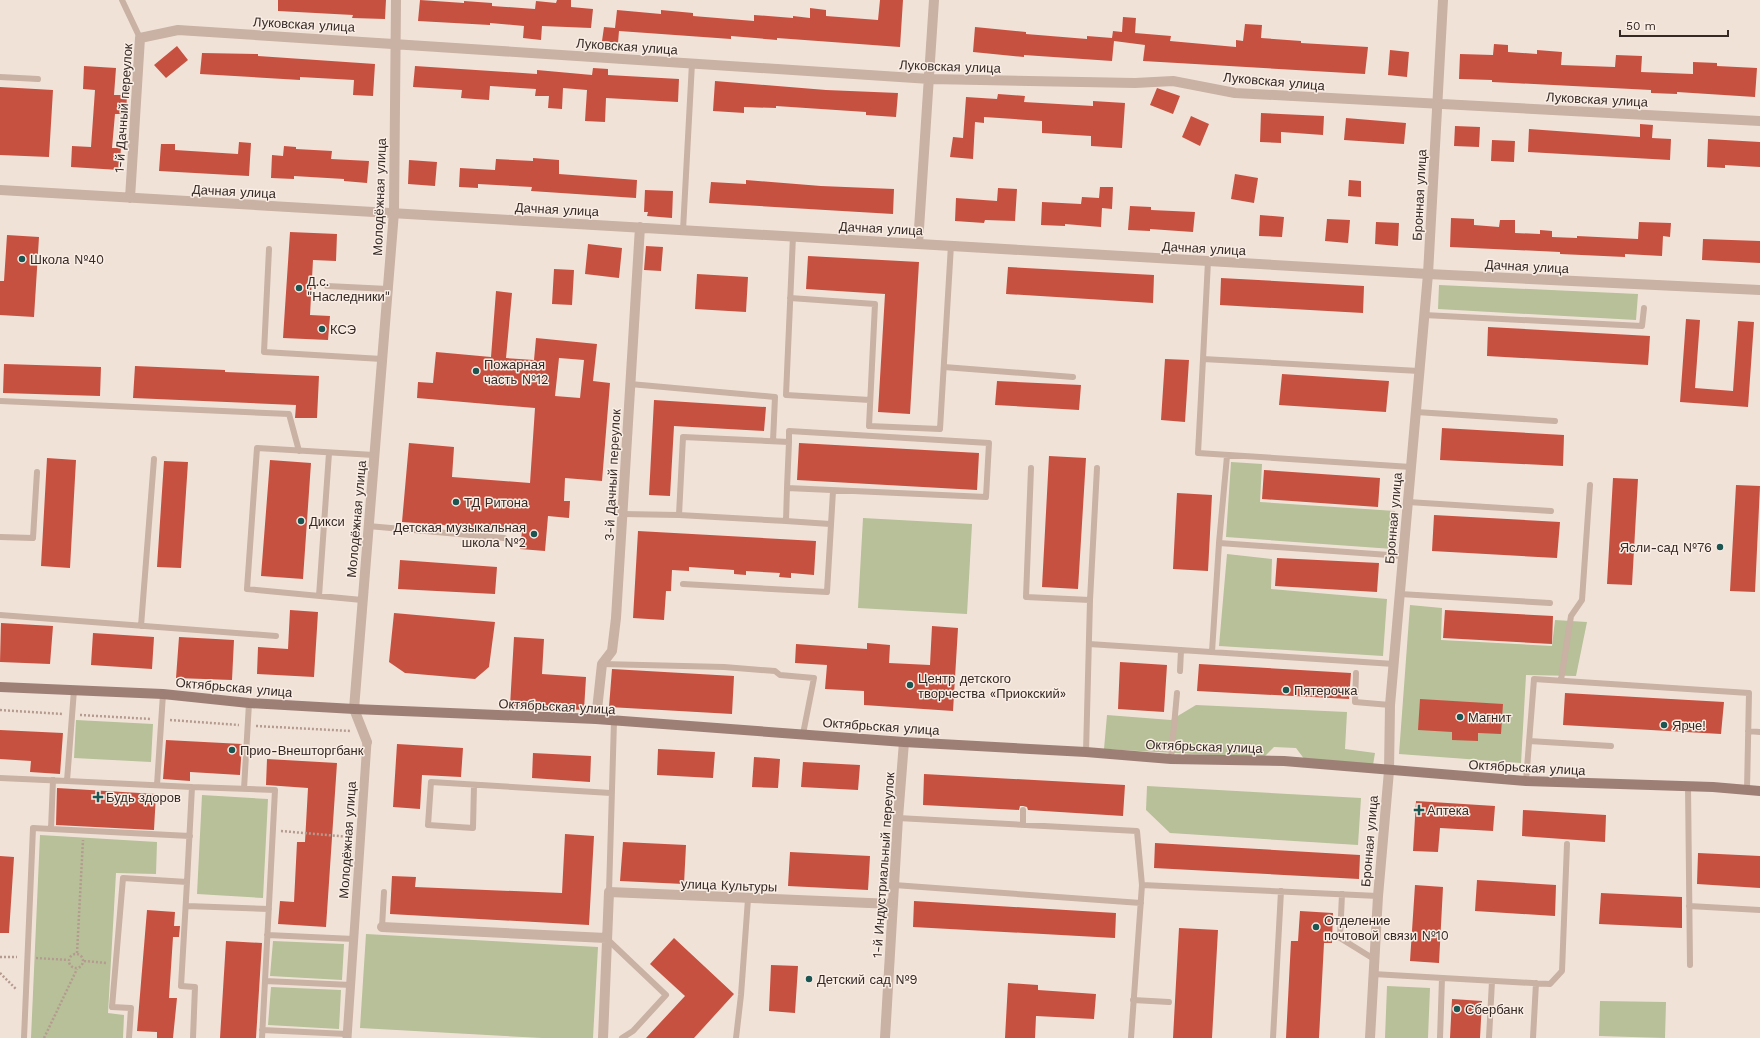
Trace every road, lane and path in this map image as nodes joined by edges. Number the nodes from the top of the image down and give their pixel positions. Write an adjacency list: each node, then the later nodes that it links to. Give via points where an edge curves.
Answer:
1 (122, 0): 5 (lane, 1-й Дачный переулок)
2 (396, 0): 6 (street, Молодёжная улица)
3 (934, 0): 10 (street)
4 (1443, 0): 11 (street, Бронная улица)
5 (140, 38): 6 (street, Луковская улица, via 178,30); 14 (street, 1-й Дачный переулок)
6 (395, 43): 7 (street, Луковская улица); 15 (street, Молодёжная улица)
7 (692, 63): 10 (street, Луковская улица); 17 (lane)
8 (0, 77): 9 (lane)
9 (38, 79)
10 (930, 79): 11 (street, Луковская улица, via 1136,83 1173,81 1235,93); 19 (street)
11 (1437, 105): 12 (street, Луковская улица); 23 (street, Бронная улица)
12 (1760, 120)
13 (0, 190): 14 (street, Дачная улица)
14 (130, 198): 15 (street, Дачная улица)
15 (394, 212): 16 (street, Дачная улица); 25 (street, Молодёжная улица)
16 (640, 227): 17 (street, Дачная улица); 35 (street, 3-й Дачный переулок)
17 (683, 230): 18 (street, Дачная улица)
18 (793, 236): 19 (street, Дачная улица); 27 (lane)
19 (918, 244): 20 (street, Дачная улица)
20 (951, 245): 22 (street, Дачная улица); 32 (lane)
21 (270, 249): 30 (lane, via 264,352)
22 (1208, 261): 23 (street, Дачная улица); 31 (lane)
23 (1428, 274): 26 (street, Дачная улица); 29 (street, Бронная улица)
24 (327, 286): 25 (lane)
25 (388, 289): 30 (street, Молодёжная улица)
26 (1760, 290)
27 (790, 298): 36 (lane, via 786,395); 36 (lane, via 875,304)
28 (1644, 308): 29 (lane, via 1642,326)
29 (1424, 315): 33 (street, Бронная улица)
30 (382, 359): 44 (street, Молодёжная улица)
31 (1203, 359): 33 (lane); 45 (lane, via 1198,453)
32 (944, 367): 34 (lane); 36 (lane, via 940,429 869,426)
33 (1419, 371): 38 (street, Бронная улица)
34 (1073, 377)
35 (630, 384): 40 (lane, via 775,397); 56 (street, 3-й Дачный переулок)
36 (870, 400)
37 (0, 401): 42 (lane, via 289,414)
38 (1416, 412): 39 (lane); 47 (street, Бронная улица)
39 (1555, 421)
40 (773, 441): 41 (lane); 57 (lane, via 683,437)
41 (789, 442): 52 (lane); 53 (lane, via 789,431 989,443 986,497)
42 (299, 451): 43 (lane); 67 (lane, via 257,448 247,589)
43 (329, 453): 44 (lane); 67 (lane)
44 (374, 455): 60 (street, Молодёжная улица)
45 (1227, 456): 47 (lane); 63 (lane)
46 (154, 459): 72 (lane)
47 (1411, 467): 54 (street, Бронная улица)
48 (1031, 468): 69 (lane, via 1026,597)
49 (1097, 468): 69 (lane)
50 (37, 472): 61 (lane, via 33,538)
51 (1590, 485): 81 (lane, via 1582,600 1571,616)
52 (787, 488): 53 (lane); 58 (lane)
53 (833, 491): 59 (lane)
54 (1408, 502): 55 (lane); 64 (street, Бронная улица)
55 (1551, 511)
56 (622, 514): 57 (lane); 77 (street, 3-й Дачный переулок, via 612,651)
57 (679, 515): 58 (lane)
58 (786, 521): 59 (lane)
59 (830, 524): 65 (lane, via 827,592)
60 (368, 526): 62 (lane); 68 (street, Молодёжная улица)
61 (0, 538)
62 (504, 538)
63 (1219, 543): 64 (lane); 76 (lane)
64 (1403, 556): 66 (street, Бронная улица)
65 (683, 584)
66 (1400, 594): 70 (lane); 78 (street, Бронная улица)
67 (319, 596): 68 (lane)
68 (362, 600): 88 (street, Молодёжная улица)
69 (1090, 600): 74 (lane)
70 (1550, 603)
71 (0, 615): 72 (lane)
72 (141, 626): 73 (lane)
73 (276, 636)
74 (1088, 644): 75 (lane); 103 (lane)
75 (1181, 650): 76 (lane); 79 (lane)
76 (1212, 652): 78 (lane)
77 (602, 664): 92 (street, 3-й Дачный переулок); 98 (lane, via 724,667 775,671 780,675 814,678)
78 (1394, 664): 87 (street, Бронная улица)
79 (1180, 671)
80 (1356, 673): 87 (lane, via 1355,702)
81 (1561, 680): 95 (lane, via 1749,693); 99 (lane, via 1534,679)
82 (0, 687): 83 (main road, Октябрьская улица)
83 (74, 690): 84 (main road, Октябрьская улица); 90 (lane)
84 (163, 694): 86 (main road, Октябрьская улица); 91 (lane)
85 (1176, 694): 104 (lane)
86 (249, 703): 88 (main road, Октябрьская улица); 94 (lane)
87 (1390, 705): 105 (street, Бронная улица)
88 (354, 709): 92 (main road, Октябрьская улица); 96 (street, Молодёжная улица)
89 (0, 710): 90 (path)
90 (72, 714): 91 (path); 108 (lane)
91 (161, 720): 94 (path); 110 (lane)
92 (596, 720): 93 (main road, Октябрьская улица)
93 (614, 721): 98 (main road, Октябрьская улица); 117 (lane)
94 (248, 725): 96 (path); 114 (lane)
95 (1748, 731): 97 (lane); 115 (lane)
96 (363, 732): 100 (street, Молодёжная улица)
97 (1760, 732)
98 (802, 734): 101 (main road, Октябрьская улица)
99 (1529, 741): 102 (lane); 109 (lane)
100 (367, 742): 125 (street, Молодёжная улица)
101 (904, 742): 103 (main road, Октябрьская улица); 119 (street, 1-й Индустриальный переулок)
102 (1611, 746)
103 (1086, 752): 104 (main road, Октябрьская улица)
104 (1170, 759): 105 (main road, Октябрьская улица, via 1284,761)
105 (1389, 771): 109 (main road, Октябрьская улица); 134 (street, Бронная улица)
106 (0, 778): 107 (lane)
107 (53, 780): 108 (lane); 121 (lane)
108 (67, 781): 110 (lane)
109 (1526, 782): 112 (main road, Октябрьская улица)
110 (157, 785): 113 (lane)
111 (474, 785): 111 (lane, via 431,782 428,825 473,828); 117 (lane)
112 (1688, 786): 115 (main road, Октябрьская улица); 139 (lane)
113 (192, 787): 114 (lane); 124 (lane)
114 (244, 789): 123 (lane, via 275,790)
115 (1747, 790): 116 (main road, Октябрьская улица)
116 (1760, 791)
117 (611, 793): 132 (lane)
118 (1023, 810): 120 (lane)
119 (898, 818): 120 (lane); 128 (street, 1-й Индустриальный переулок)
120 (1023, 825): 129 (lane, via 1136,831)
121 (51, 829): 122 (lane); 159 (lane, via 33,828)
122 (83, 831): 124 (lane); 146 (path)
123 (273, 831): 125 (path); 140 (lane)
124 (190, 836): 127 (lane)
125 (360, 838): 145 (street, Молодёжная улица)
126 (1566, 844): 157 (lane, via 1562,970 1550,984)
127 (187, 882): 138 (lane); 149 (lane, via 123,878)
128 (894, 885): 136 (lane); 137 (street, 1-й Индустриальный переулок)
129 (1142, 885): 130 (lane); 136 (lane)
130 (1281, 891): 133 (lane); 174 (lane)
131 (384, 892): 142 (lane)
132 (609, 892): 135 (street, улица Культуры); 144 (street)
133 (1342, 894): 134 (lane); 147 (lane, via 1340,938)
134 (1378, 896): 147 (street, Бронная улица)
135 (748, 899): 137 (street, улица Культуры); 171 (lane)
136 (1141, 903): 160 (lane)
137 (893, 904): 172 (street, 1-й Индустриальный переулок)
138 (186, 906): 140 (lane); 167 (lane, via 181,986 195,987)
139 (1689, 906): 141 (lane); 150 (lane)
140 (269, 909): 143 (lane)
141 (1760, 910)
142 (382, 927): 144 (street)
143 (267, 935): 145 (lane); 155 (lane)
144 (606, 938): 169 (street); 170 (lane, via 666,995)
145 (354, 939): 158 (street, Молодёжная улица)
146 (77, 953): 148 (path); 151 (path, via 70,956 68,961 71,967)
147 (1374, 959): 153 (street, Бронная улица)
148 (84, 961): 149 (path); 151 (path, via 82,966)
149 (116, 963): 166 (lane, via 112,1007 131,1008)
150 (1690, 965)
151 (77, 968): 165 (path)
152 (0, 973): 159 (path)
153 (1373, 974): 154 (lane); 175 (street, Бронная улица)
154 (1442, 978): 156 (lane); 176 (lane)
155 (265, 981): 158 (lane); 162 (lane)
156 (1492, 981): 157 (lane); 177 (lane)
157 (1536, 983): 178 (lane)
158 (351, 985): 163 (street, Молодёжная улица)
159 (26, 1000): 164 (lane)
160 (1133, 1000): 161 (lane); 173 (lane)
161 (1169, 1002)
162 (262, 1030): 163 (lane); 168 (lane)
163 (347, 1036)
164 (24, 1038)
165 (44, 1038)
166 (129, 1038)
167 (193, 1038)
168 (262, 1038)
169 (603, 1038)
170 (622, 1038)
171 (736, 1038)
172 (885, 1038)
173 (1131, 1038)
174 (1273, 1038)
175 (1370, 1038)
176 (1440, 1038)
177 (1490, 1038)
178 (1533, 1038)

